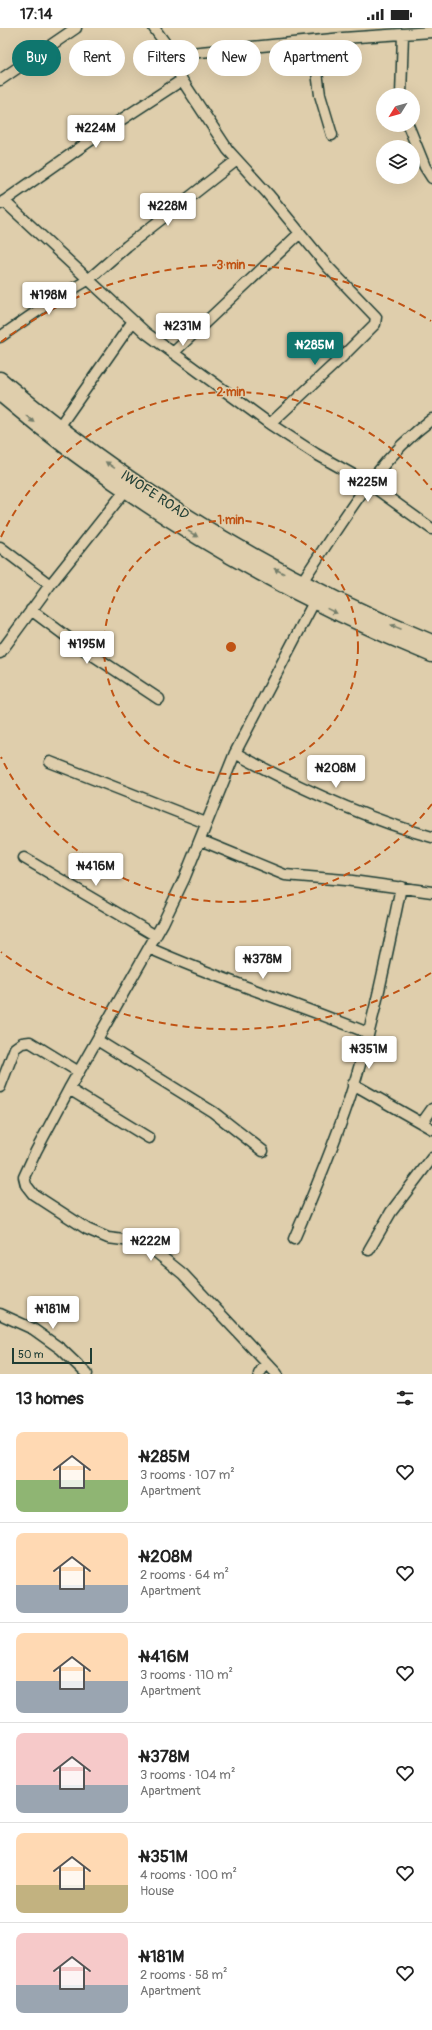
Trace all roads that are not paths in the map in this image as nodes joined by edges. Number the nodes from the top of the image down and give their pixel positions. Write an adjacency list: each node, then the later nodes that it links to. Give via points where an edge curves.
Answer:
1 (76, 28): 11 (street)
2 (154, 28): 5 (street)
3 (432, 32): 4 (street)
4 (403, 34): 6 (street); 13 (street)
5 (161, 40)
6 (326, 40)
7 (269, 45): 8 (street)
8 (199, 52)
9 (180, 76): 12 (street)
10 (318, 76): 15 (street, via 320,95)
11 (0, 80)
12 (182, 80): 16 (street); 18 (street, via 104,130)
13 (401, 88)
14 (411, 132): 17 (street)
15 (332, 135)
16 (237, 160): 19 (street); 20 (street, via 127,246)
17 (432, 178)
18 (2, 202): 20 (street)
19 (300, 233): 23 (street); 27 (street, via 328,267 376,317 375,324)
20 (88, 280): 21 (street); 22 (street, via 52,301)
21 (133, 321): 23 (street); 28 (street)
22 (0, 338)
23 (173, 353): 27 (street)
24 (0, 379): 28 (street, IWOFE ROAD)
25 (0, 394): 30 (street, IWOFE ROAD, one-way to 30)
26 (432, 419): 29 (street, via 388,459)
27 (270, 424): 29 (street)
28 (59, 427): 33 (street, IWOFE ROAD, one-way to 28, via 208,530 132,480)
29 (368, 483): 31 (street); 33 (street)
30 (125, 491): 34 (street); 35 (street, IWOFE ROAD, one-way to 35, via 202,540)
31 (432, 529)
32 (0, 547): 34 (street)
33 (301, 583): 37 (street, IWOFE ROAD, one-way to 33)
34 (50, 585): 36 (street)
35 (314, 602): 39 (street, IWOFE ROAD, one-way to 39, via 378,633); 41 (street)
36 (31, 610): 38 (street); 40 (street, via 82,648)
37 (432, 642)
38 (0, 653)
39 (432, 655)
40 (159, 699)
41 (235, 753): 43 (street); 44 (street, via 349,808 405,830)
42 (50, 762): 43 (street)
43 (206, 823): 45 (street)
44 (432, 837)
45 (200, 840): 47 (street, via 285,875); 49 (street)
46 (24, 858): 49 (street)
47 (401, 888): 48 (street); 51 (street)
48 (432, 892)
49 (156, 936): 50 (street)
50 (149, 948): 51 (street, via 184,964); 52 (street)
51 (368, 1033): 54 (street)
52 (97, 1040): 53 (street); 61 (street, via 213,1112)
53 (79, 1072): 55 (street, via 30,1042 22,1043 15,1048); 56 (street)
54 (353, 1084): 58 (street); 63 (street, via 321,1177)
55 (0, 1087)
56 (69, 1089): 60 (street); 66 (street, via 24,1176 26,1185 33,1194 87,1229 108,1238 131,1241 152,1249 183,1274)
57 (432, 1109): 58 (street)
58 (422, 1123): 59 (street)
59 (432, 1129)
60 (149, 1138)
61 (263, 1151)
62 (432, 1158): 64 (street, via 391,1212)
63 (294, 1239)
64 (370, 1250)
65 (0, 1314): 67 (street, via 33,1329 61,1349)
66 (266, 1362): 68 (street); 69 (street)
67 (86, 1374)
68 (259, 1374)
69 (277, 1374)

